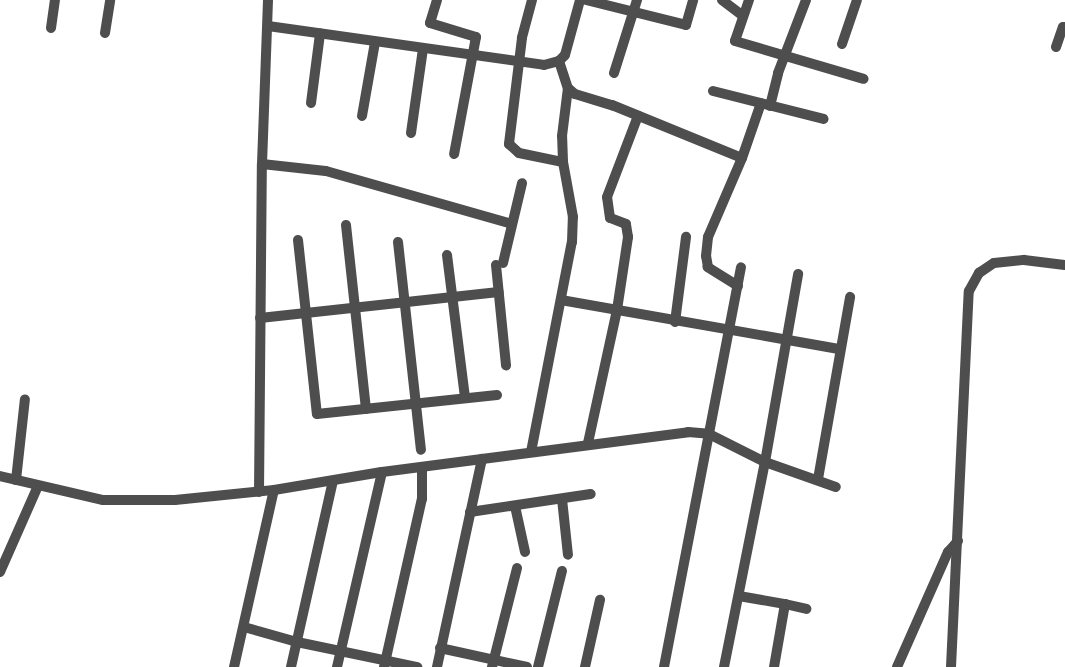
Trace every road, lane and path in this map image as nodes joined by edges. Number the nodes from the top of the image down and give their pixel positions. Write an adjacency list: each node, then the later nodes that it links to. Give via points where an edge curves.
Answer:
1 (55, 0): 18 (street)
2 (110, 0): 19 (street)
3 (268, 0): 16 (street)
4 (436, 0): 25 (street, via 430,23 476,37)
5 (532, 0): 28 (street, via 522,38)
6 (580, 0): 27 (street, via 565,55)
7 (586, 0): 14 (street)
8 (638, 0): 14 (street)
9 (693, 0): 14 (street, via 686,25)
10 (722, 0): 15 (street)
11 (749, 0): 15 (street)
12 (806, 0): 26 (street)
13 (857, 0): 22 (street)
14 (634, 12): 29 (street)
15 (743, 16): 26 (street, via 735,41)
16 (268, 26): 20 (street); 42 (street)
17 (1065, 27): 23 (street)
18 (51, 28)
19 (105, 33)
20 (320, 34): 21 (street); 33 (street)
21 (375, 42): 24 (street); 35 (street)
22 (842, 44)
23 (1056, 47)
24 (423, 49): 25 (street); 38 (street)
25 (472, 56): 28 (street); 39 (street)
26 (786, 58): 30 (street); 34 (street)
27 (559, 61): 28 (street, via 544,66); 31 (street)
28 (520, 62): 41 (street, via 509,144 519,153)
29 (614, 74)
30 (864, 79)
31 (568, 88): 36 (street, via 575,94); 41 (street, via 562,136)
32 (714, 91): 34 (street)
33 (311, 103)
34 (765, 105): 37 (street); 40 (street)
35 (362, 116)
36 (638, 116): 40 (street); 60 (street, via 607,197 610,218 626,224 628,228)
37 (824, 119)
38 (411, 133)
39 (454, 154)
40 (742, 158): 53 (street, via 708,237 706,256 708,267)
41 (563, 162): 57 (street, via 573,217 572,242)
42 (262, 164): 44 (street, via 326,170); 62 (street)
43 (522, 183): 44 (street)
44 (512, 224): 54 (street, via 499,264)
45 (346, 225): 59 (street)
46 (686, 237): 63 (street)
47 (298, 240): 61 (street)
48 (398, 242): 58 (street)
49 (447, 255): 55 (street)
50 (1065, 265): 93 (street, via 1024,260 994,263 979,273 969,291)
51 (741, 266): 53 (street)
52 (798, 274): 65 (street)
53 (738, 286): 64 (street)
54 (499, 292): 55 (street); 67 (street)
55 (452, 297): 58 (street); 69 (street)
56 (850, 297): 66 (street)
57 (561, 300): 60 (street); 76 (street)
58 (405, 302): 59 (street); 71 (street)
59 (354, 308): 61 (street); 72 (street)
60 (617, 310): 63 (street); 74 (street)
61 (305, 313): 62 (street); 72 (street, via 317,414)
62 (260, 318): 88 (street)
63 (675, 322): 64 (street)
64 (729, 330): 65 (street); 73 (street)
65 (785, 340): 66 (street); 78 (street)
66 (839, 349): 82 (street)
67 (506, 366)
68 (497, 394): 69 (street)
69 (465, 398): 71 (street)
70 (26, 399): 83 (street)
71 (416, 404): 72 (street); 75 (street)
72 (366, 409)
73 (709, 434): 74 (street, via 688,432); 78 (street); 117 (street)
74 (588, 443): 76 (street)
75 (421, 450)
76 (531, 452): 77 (street)
77 (482, 459): 79 (street); 92 (street)
78 (765, 462): 82 (street); 99 (street)
79 (422, 467): 80 (street); 108 (street, via 422,499)
80 (382, 472): 84 (street); 106 (street)
81 (0, 476): 83 (street)
82 (818, 479): 86 (street)
83 (16, 480): 85 (street)
84 (333, 481): 87 (street); 104 (street)
85 (38, 486): 88 (street, via 103,500 142,502); 98 (street)
86 (836, 487)
87 (274, 490): 88 (street); 103 (street)
88 (259, 492)
89 (591, 494): 90 (street)
90 (562, 499): 91 (street); 95 (street)
91 (515, 506): 92 (street); 94 (street)
92 (470, 512): 105 (street)
93 (958, 541): 120 (street, via 948,552); 121 (street)
94 (525, 552)
95 (568, 555)
96 (517, 568): 107 (street)
97 (562, 571): 115 (street)
98 (0, 572)
99 (739, 596): 101 (street); 118 (street)
100 (600, 600): 116 (street)
101 (785, 604): 102 (street); 119 (street)
102 (806, 609)
103 (244, 627): 104 (street); 109 (street)
104 (297, 642): 106 (street); 110 (street)
105 (440, 648): 107 (street); 113 (street)
106 (341, 652): 108 (street); 111 (street)
107 (493, 663): 114 (street)
108 (385, 664): 112 (street)
109 (234, 667)
110 (291, 667)
111 (338, 667)
112 (417, 667)
113 (437, 667)
114 (527, 667)
115 (538, 667)
116 (585, 667)
117 (664, 667)
118 (724, 667)
119 (774, 667)
120 (897, 667)
121 (951, 667)

